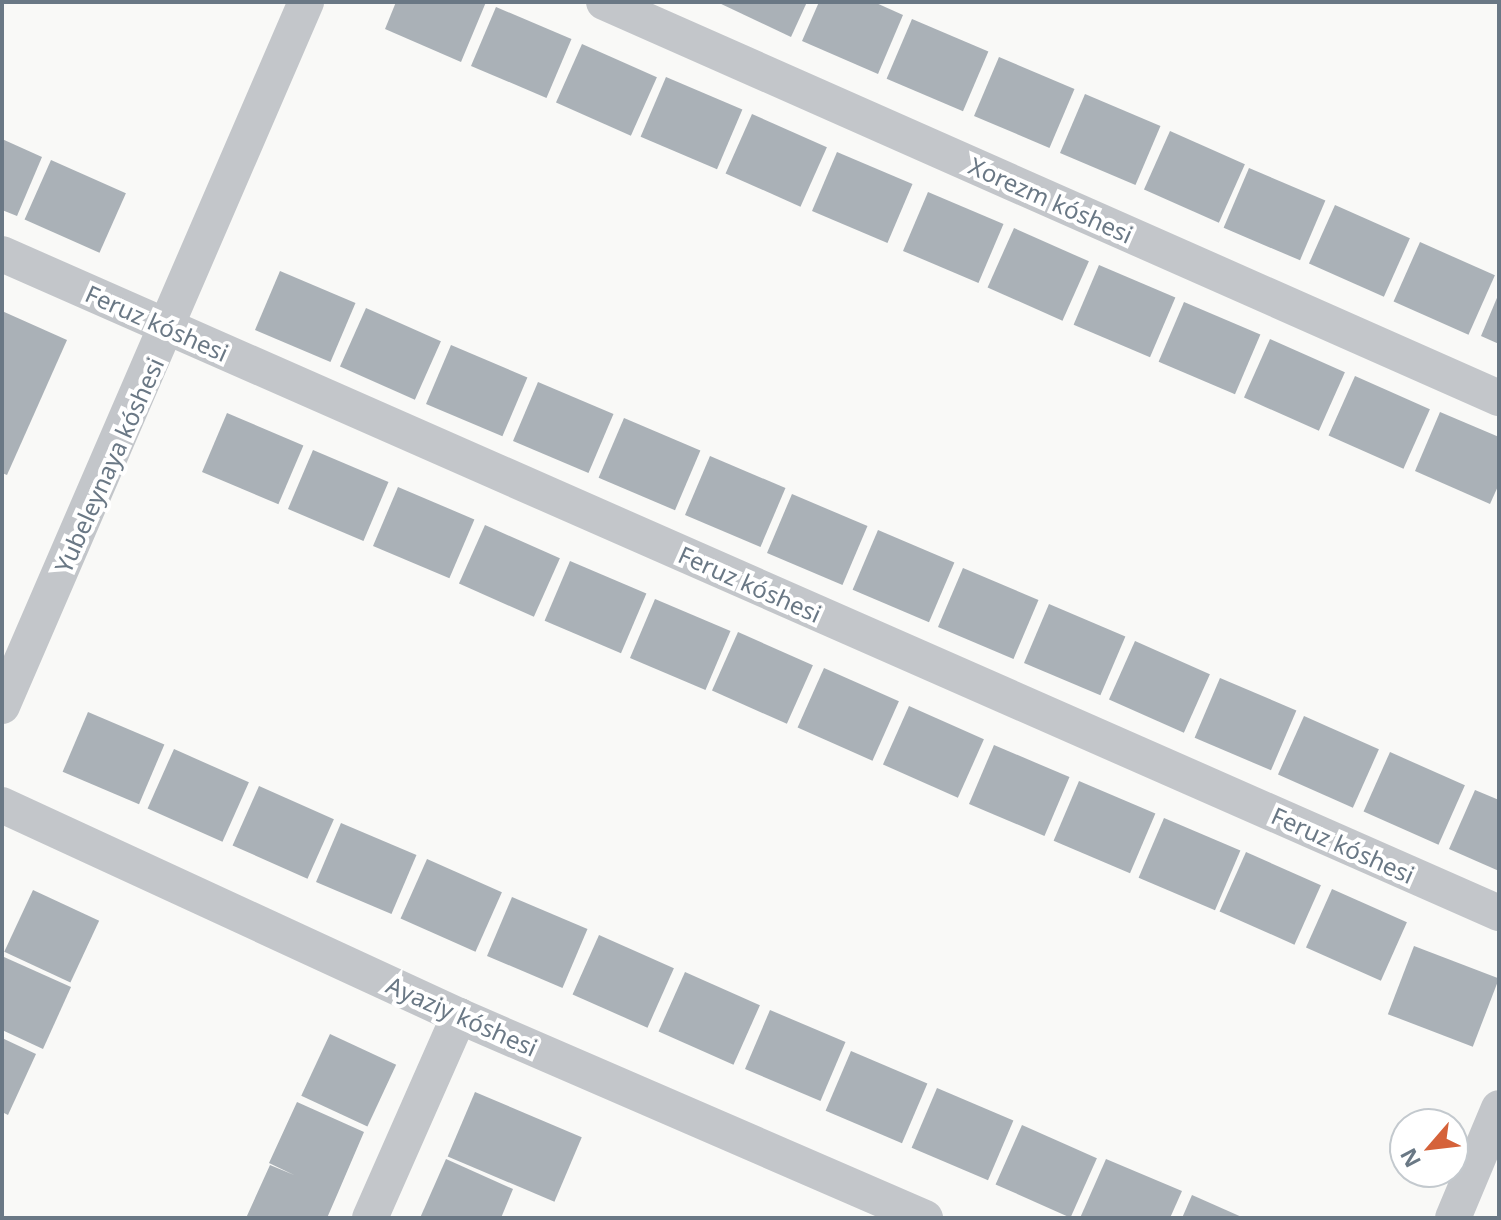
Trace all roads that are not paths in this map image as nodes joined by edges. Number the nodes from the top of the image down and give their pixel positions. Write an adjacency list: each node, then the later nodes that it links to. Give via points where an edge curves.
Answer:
1 (306, 2): 4 (street, Yubeleynaya kóshesi)
2 (604, 2): 5 (street, Xorezm kóshesi)
3 (2, 254): 4 (street, Feruz kóshesi)
4 (170, 328): 6 (street, Yubeleynaya kóshesi); 8 (street, Feruz kóshesi)
5 (1499, 398)
6 (2, 706)
7 (2, 805): 9 (street, Ayaziy kóshesi)
8 (1499, 913)
9 (459, 1016): 11 (street, Ayaziy kóshesi); 12 (street)
10 (1499, 1108): 13 (street)
11 (919, 1217)
12 (370, 1218)
13 (1453, 1218)

